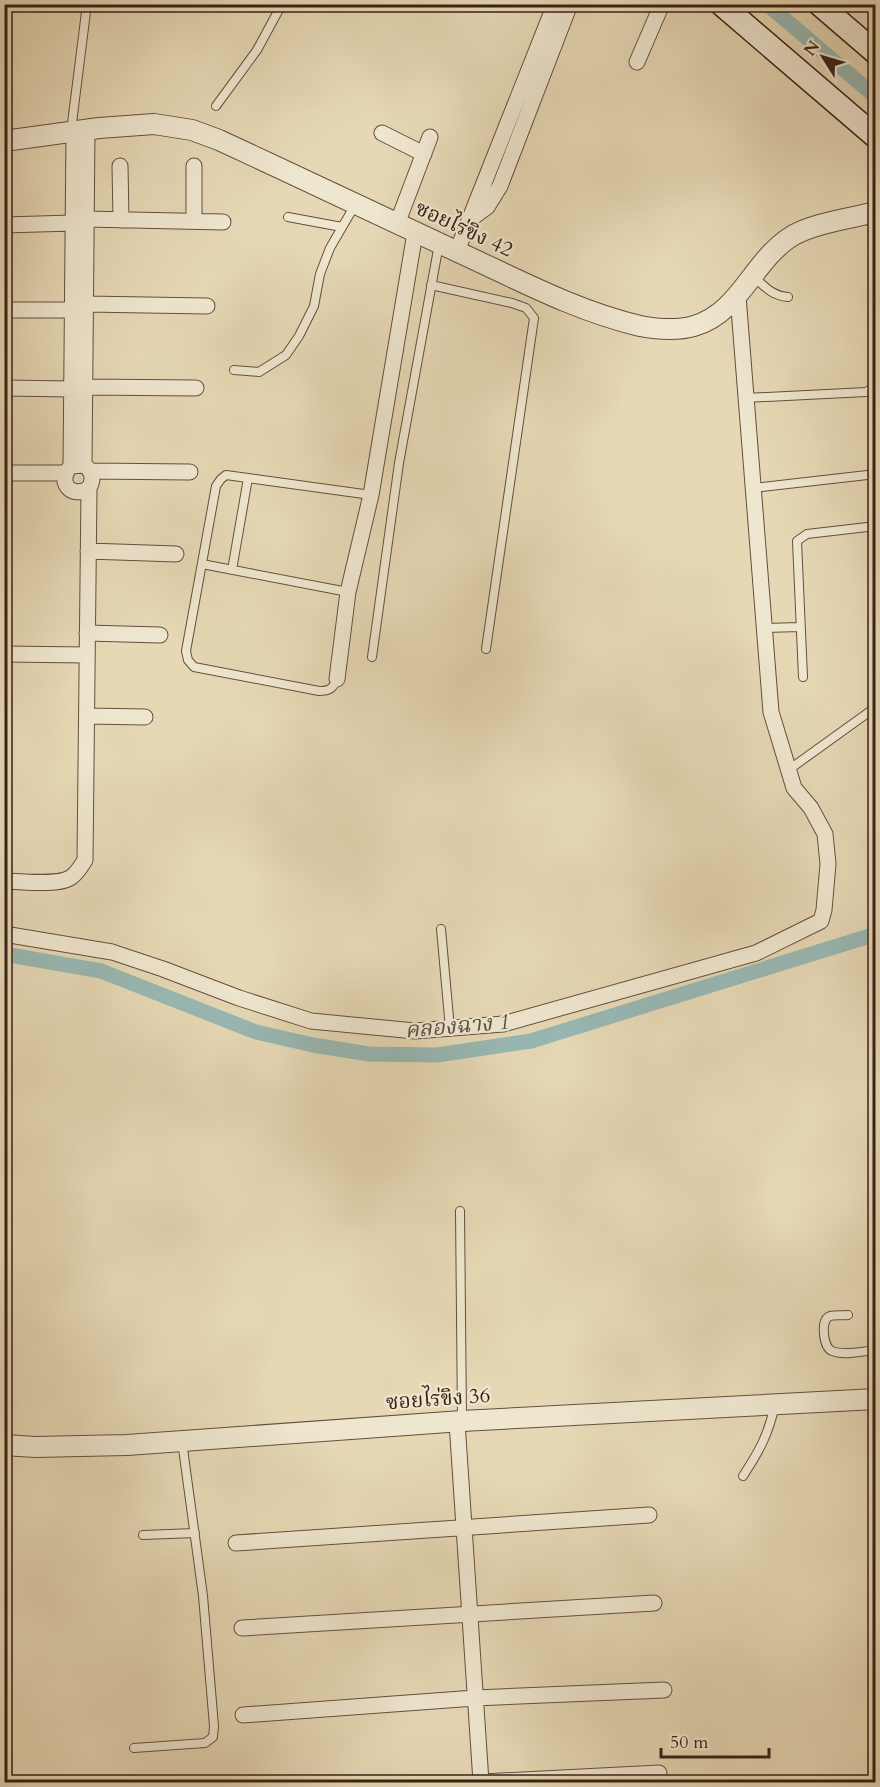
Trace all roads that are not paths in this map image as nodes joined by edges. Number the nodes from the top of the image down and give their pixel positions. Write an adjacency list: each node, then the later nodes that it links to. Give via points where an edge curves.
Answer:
1 (87, 4): 11 (lane)
2 (282, 4): 10 (lane, via 257,50)
3 (555, 4): 23 (street)
4 (570, 4): 23 (street, via 500,186 487,207)
5 (662, 4): 9 (street)
6 (721, 4): 13 (main road)
7 (819, 4): 8 (main road)
8 (876, 53)
9 (637, 62)
10 (216, 106)
11 (77, 132): 15 (street, ซอยไร่ขิง 42); 19 (street, ซอยไร่ขิง 42, via 154,124 192,130); 24 (street)
12 (382, 133): 16 (street)
13 (876, 136)
14 (430, 137): 16 (street)
15 (4, 141)
16 (424, 153): 27 (street)
17 (120, 166): 22 (street)
18 (194, 166): 25 (street)
19 (355, 204): 27 (street, ซอยไร่ขิง 42); 29 (lane)
20 (876, 212): 32 (street, ซอยไร่ขิง 42, via 789,237)
21 (288, 217): 29 (lane)
22 (121, 220): 24 (street); 25 (street)
23 (470, 220): 31 (street)
24 (80, 221): 28 (street); 37 (street)
25 (194, 221): 26 (street)
26 (223, 222)
27 (397, 224): 30 (street, ซอยไร่ขิง 42)
28 (4, 225)
29 (342, 227): 39 (lane, via 320,274 314,306 286,355 259,372)
30 (415, 233): 31 (street, ซอยไร่ขิง 42); 52 (street)
31 (448, 248): 33 (lane); 34 (street, ซอยไร่ขิง 42, via 573,303 641,326 690,327 709,321)
32 (754, 276): 34 (street, ซอยไร่ขิง 42); 35 (lane, via 772,293)
33 (430, 285): 63 (lane, via 512,303 526,308 534,318); 66 (lane, via 399,463)
34 (738, 296): 44 (street)
35 (788, 297)
36 (207, 306): 37 (street)
37 (79, 307): 38 (street); 42 (street)
38 (4, 310)
39 (234, 370)
40 (876, 386): 44 (lane, via 866,392)
41 (4, 388): 42 (street)
42 (78, 388): 43 (street); 45 (street)
43 (196, 388)
44 (746, 398): 51 (street)
45 (78, 469): 46 (street); 47 (street); 50 (street, via 92,479); 50 (street, via 65,482 71,490 80,492)
46 (190, 472)
47 (4, 473)
48 (876, 474): 51 (lane)
49 (248, 478): 52 (lane); 56 (lane, via 226,475 216,486); 57 (lane)
50 (88, 488): 54 (street)
51 (753, 488): 60 (street)
52 (371, 495): 58 (street)
53 (876, 526): 59 (lane, via 807,534 797,541)
54 (88, 551): 55 (street); 61 (street)
55 (176, 554)
56 (202, 564): 57 (lane); 68 (lane, via 186,651 194,667 319,691 334,687)
57 (232, 570): 58 (lane)
58 (348, 592): 68 (street)
59 (800, 627): 60 (lane); 67 (lane)
60 (765, 628): 72 (street, via 771,712)
61 (87, 633): 62 (street); 65 (street)
62 (160, 635)
63 (486, 649)
64 (4, 654): 65 (street)
65 (87, 655): 70 (street)
66 (372, 657)
67 (803, 677)
68 (336, 679)
69 (876, 707): 72 (lane)
70 (87, 716): 71 (street); 73 (street, via 85,860 70,878)
71 (145, 717)
72 (787, 771): 76 (street, via 825,834 827,886 823,916 816,925 756,953 503,1024)
73 (4, 881)
74 (441, 929): 76 (lane)
75 (4, 934): 76 (street, via 112,952 311,1021 415,1031)
76 (450, 1029)
77 (460, 1211): 82 (lane)
78 (848, 1316): 79 (lane, via 833,1316 825,1321 824,1342 828,1349)
79 (876, 1350)
80 (876, 1400): 81 (street, ซอยไร่ขิง 36)
81 (775, 1405): 82 (street, ซอยไร่ขิง 36); 85 (lane, via 761,1449)
82 (460, 1422): 83 (street, ซอยไร่ขิง 36); 87 (street)
83 (182, 1441): 84 (street, ซอยไร่ขิง 36, via 35,1447); 88 (lane)
84 (4, 1444)
85 (743, 1476)
86 (649, 1515): 87 (street)
87 (464, 1527): 90 (street); 92 (street)
88 (195, 1533): 89 (lane); 97 (lane, via 213,1737 206,1743)
89 (143, 1535)
90 (236, 1543)
91 (654, 1603): 92 (street)
92 (470, 1614): 93 (street); 95 (street)
93 (242, 1628)
94 (664, 1690): 95 (street)
95 (475, 1698): 96 (street); 99 (street)
96 (243, 1714)
97 (134, 1748)
98 (659, 1773): 99 (street)
99 (481, 1782)

